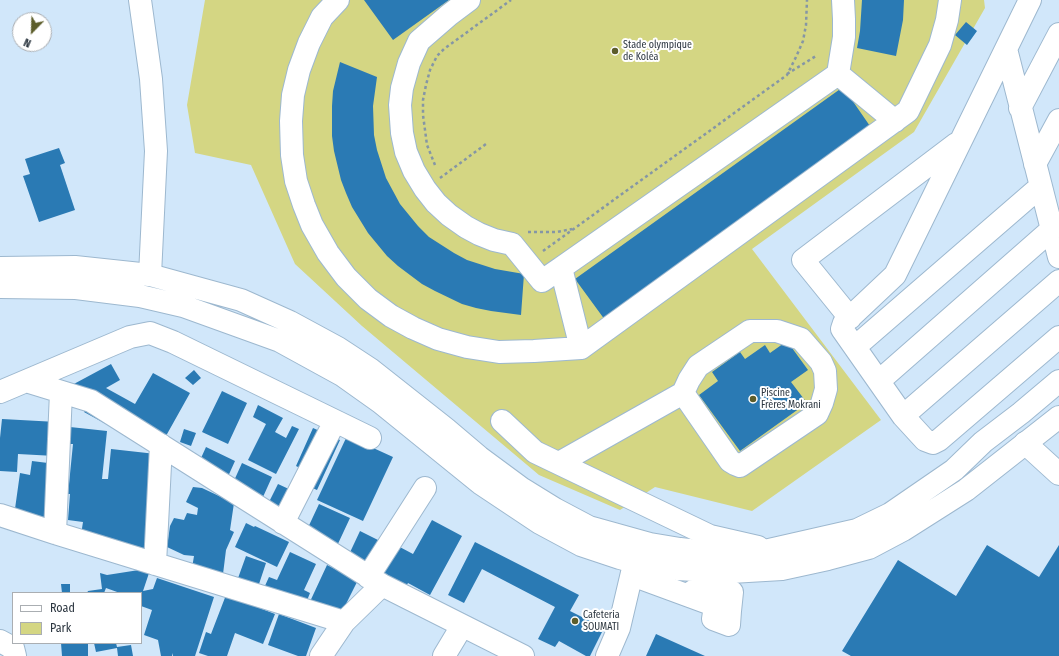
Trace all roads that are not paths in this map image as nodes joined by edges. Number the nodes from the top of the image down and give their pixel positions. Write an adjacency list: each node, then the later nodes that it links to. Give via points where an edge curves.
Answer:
1 (140, 0): 20 (street, via 151,79 156,151)
2 (338, 0): 25 (street, via 322,17 309,43 299,70 291,121 296,181 312,225 328,253 346,277 368,299 396,319 438,339 499,352)
3 (469, 0): 19 (street, via 419,41 409,63 400,105 406,152 414,171 433,183 436,203 449,215 466,227 494,240 512,244 542,281)
4 (843, 0): 9 (street, via 844,37)
5 (950, 0): 12 (street, via 940,45 931,65 908,111)
6 (1030, 0): 8 (street)
7 (1059, 34): 10 (street)
8 (1006, 49): 10 (street); 13 (street)
9 (838, 74): 12 (street); 19 (street)
10 (1020, 108): 14 (street)
11 (1059, 120): 14 (street)
12 (895, 121): 25 (street)
13 (960, 141): 23 (street, via 895,275); 23 (street, via 803,260)
14 (1035, 164): 15 (street)
15 (1041, 186): 16 (street); 26 (street)
16 (1055, 226): 17 (street); 29 (street)
17 (1059, 258)
18 (0, 268): 20 (street, via 75,267)
19 (561, 268): 25 (street)
20 (150, 275): 46 (street, via 241,300 290,322 338,348 370,369 479,457 528,492 589,527)
21 (1059, 281): 33 (street)
22 (0, 287): 49 (street, via 76,288 140,296 183,306 280,341 342,375 380,402 480,483 540,523)
23 (850, 318): 26 (street, via 842,329)
24 (1059, 337): 33 (street, via 939,440 933,443 925,440)
25 (581, 348)
26 (855, 348): 29 (street)
27 (1059, 380): 47 (street, via 983,442 954,470 890,514 857,530)
28 (26, 381): 30 (street); 31 (street); 35 (street, via 130,337 150,333)
29 (879, 381): 33 (street)
30 (0, 392)
31 (61, 392): 39 (street, via 91,401); 45 (street)
32 (684, 393): 32 (street, via 730,461 740,466 817,414 826,389 825,371 821,362 801,339 777,331 750,331 698,366); 40 (street)
33 (903, 416)
34 (1059, 417): 38 (street)
35 (335, 421): 37 (street); 44 (street)
36 (502, 421): 40 (street, via 534,452)
37 (370, 438)
38 (1025, 443): 41 (street); 49 (street, via 941,507 869,548 828,559 758,571)
39 (161, 445): 44 (street); 48 (street)
40 (559, 463): 47 (street, via 710,536)
41 (1059, 474)
42 (425, 488): 50 (street)
43 (0, 515): 45 (street)
44 (283, 522): 50 (street)
45 (55, 533): 48 (street)
46 (639, 541): 47 (street, via 680,550 707,552); 49 (street)
47 (769, 550)
48 (155, 564): 52 (street)
49 (634, 568): 51 (street, via 674,591 732,592); 59 (street, via 619,628)
50 (375, 581): 52 (street); 53 (street)
51 (723, 608)
52 (344, 622): 56 (street)
53 (462, 626): 57 (street); 58 (street)
54 (0, 641): 55 (street, via 13,648)
55 (15, 656)
56 (321, 656)
57 (444, 656)
58 (523, 656)
59 (607, 656)

